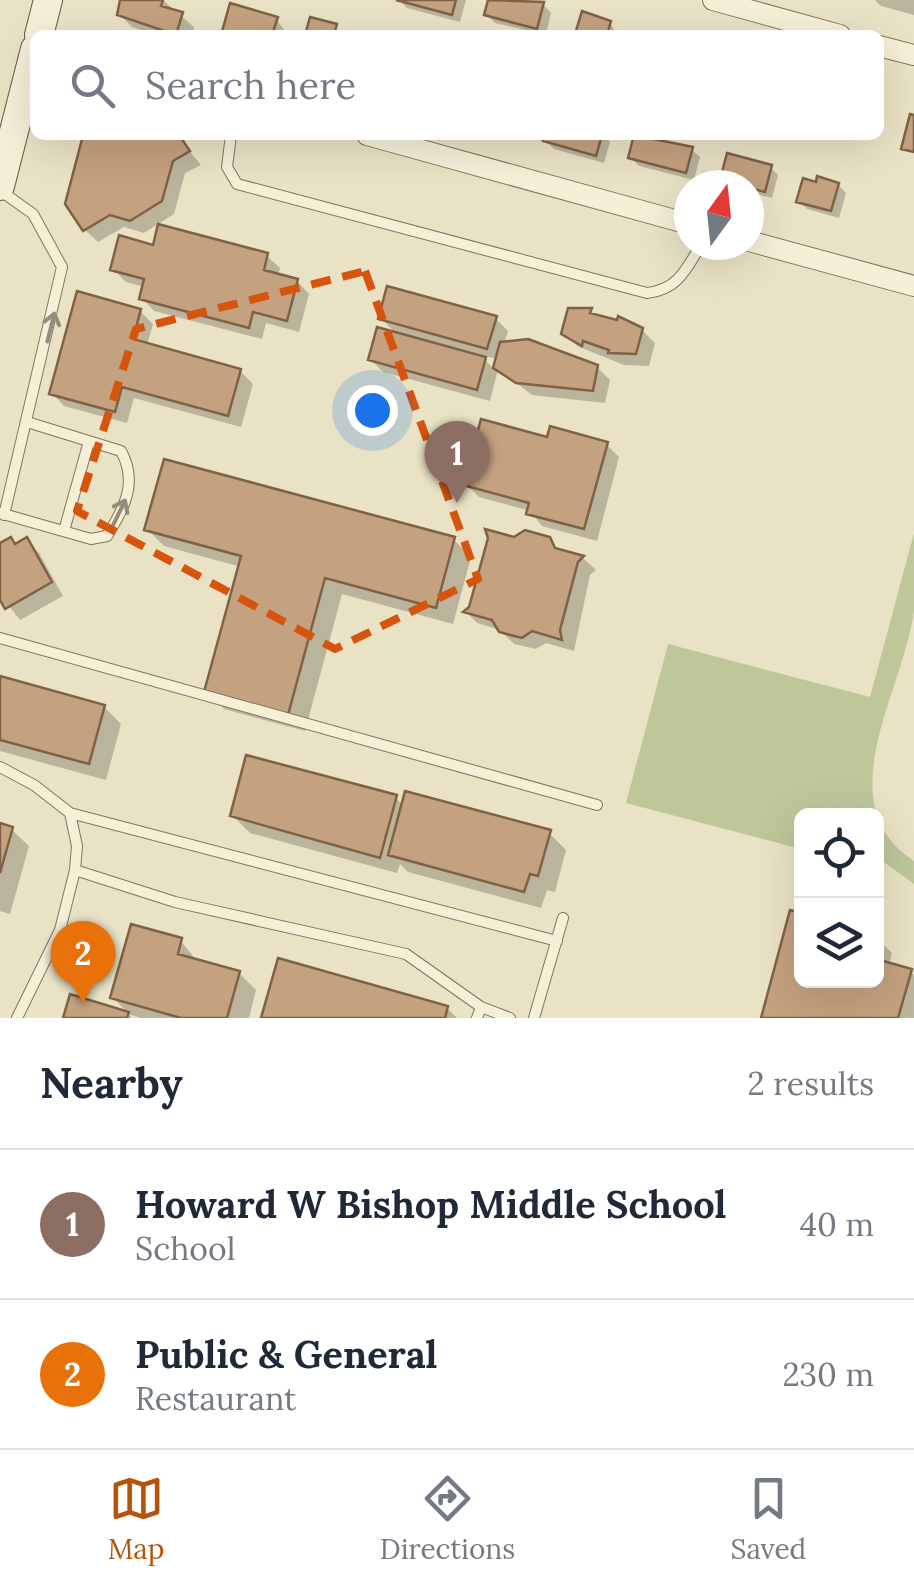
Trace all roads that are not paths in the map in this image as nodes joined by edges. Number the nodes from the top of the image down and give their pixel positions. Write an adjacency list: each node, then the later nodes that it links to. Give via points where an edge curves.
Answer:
1 (48, 0): 3 (street)
2 (712, 0): 4 (street)
3 (40, 30)
4 (822, 30)
5 (884, 47): 6 (street)
6 (914, 55)
7 (30, 70): 10 (street)
8 (230, 140): 13 (lane, via 227,167 237,184 647,293 665,292)
9 (385, 140): 11 (street)
10 (0, 188): 15 (lane, one-way to 10, via 62,266 33,214)
11 (674, 220)
12 (764, 245): 14 (street)
13 (691, 260)
14 (914, 286)
15 (27, 422): 16 (lane); 17 (lane)
16 (89, 440): 18 (lane); 18 (lane, one-way to 16, via 108,536 130,487 121,450)
17 (2, 514): 18 (lane)
18 (64, 531)
19 (0, 638): 21 (lane)
20 (0, 768): 22 (lane)
21 (597, 806)
22 (70, 813): 23 (lane); 25 (lane)
23 (75, 870): 26 (lane, via 175,902 406,954); 27 (lane, via 60,930)
24 (563, 918): 25 (lane)
25 (556, 941): 29 (lane)
26 (479, 1012): 28 (lane)
27 (16, 1018)
28 (510, 1018)
29 (534, 1018)

